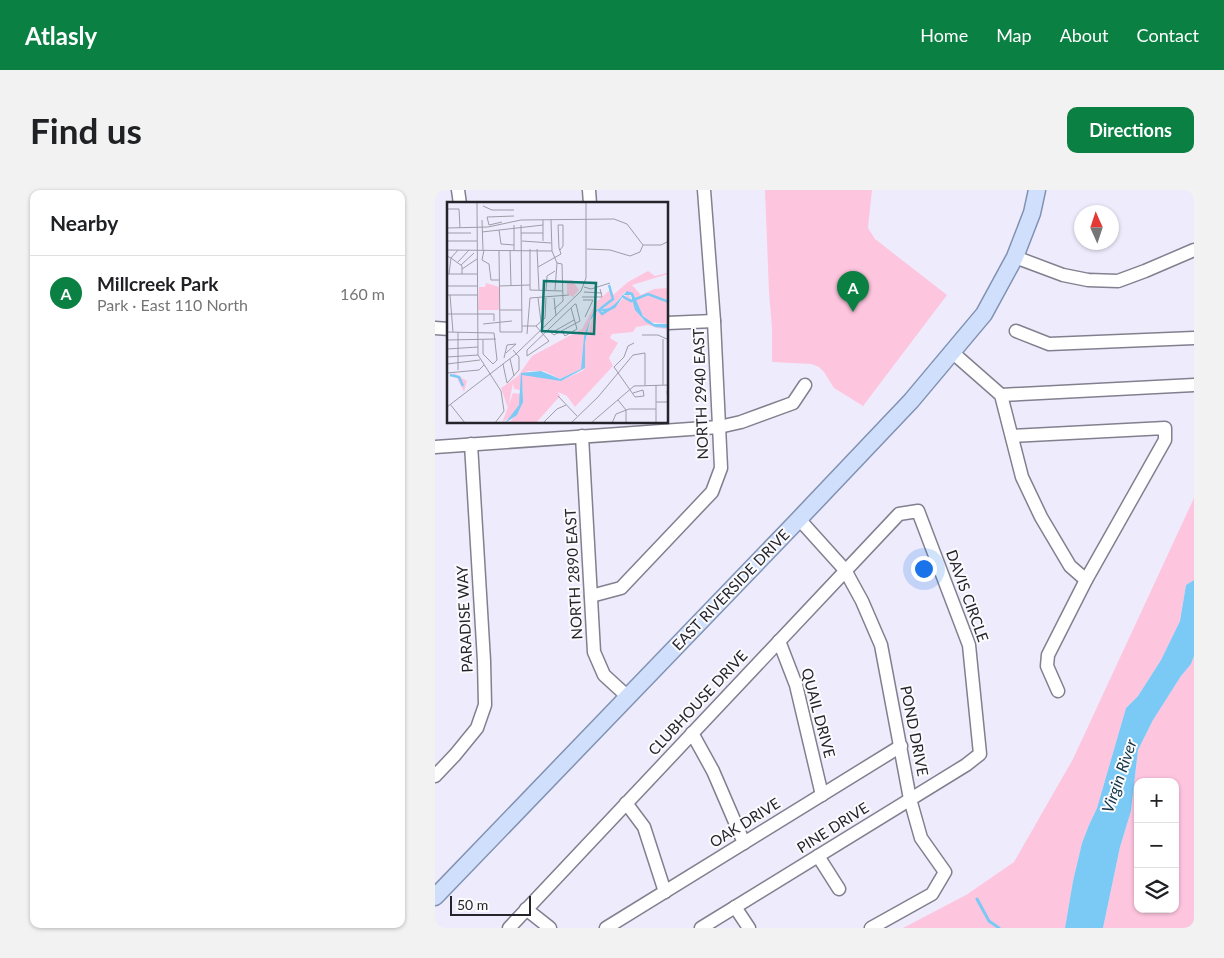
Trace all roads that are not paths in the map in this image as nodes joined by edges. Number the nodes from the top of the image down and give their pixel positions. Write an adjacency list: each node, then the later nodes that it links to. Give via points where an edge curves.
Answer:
1 (704, 190): 5 (street, NORTH 2940 EAST)
2 (1037, 190): 4 (main road, EAST RIVERSIDE DRIVE, via 1033,213)
3 (1194, 250): 4 (street, via 1117,280 1088,280)
4 (1012, 263): 9 (main road, EAST RIVERSIDE DRIVE, via 984,314)
5 (714, 320): 6 (street); 13 (street, NORTH 2940 EAST)
6 (669, 323)
7 (1016, 331): 8 (street, via 1049,344)
8 (1194, 338)
9 (952, 352): 12 (street); 19 (main road, EAST RIVERSIDE DRIVE, via 911,401)
10 (805, 385): 13 (street, via 793,403)
11 (1194, 385): 12 (street)
12 (1001, 395): 15 (street)
13 (719, 427): 14 (street); 22 (street, NORTH 2940 EAST, via 721,468 713,492 621,588)
14 (582, 436): 16 (street); 22 (street, NORTH 2890 EAST)
15 (1013, 436): 21 (street, via 1022,477 1041,517 1070,566); 21 (street, via 1165,428 1165,440)
16 (471, 444): 17 (street); 29 (street, PARADISE WAY, via 485,705 477,728)
17 (435, 447)
18 (918, 511): 20 (street, CLUBHOUSE DRIVE, via 899,514); 28 (street, DAVIS CIRCLE, via 969,645)
19 (799, 519): 20 (street, POND DRIVE); 25 (main road, EAST RIVERSIDE DRIVE)
20 (845, 570): 23 (street, CLUBHOUSE DRIVE); 27 (street, POND DRIVE, via 881,645)
21 (1086, 580): 24 (street, via 1047,654 1047,666)
22 (591, 596): 25 (street, NORTH 2890 EAST, via 594,652 604,675)
23 (779, 641): 26 (street, CLUBHOUSE DRIVE); 30 (street, QUAIL DRIVE, via 796,685)
24 (1058, 691)
25 (628, 697): 37 (main road, EAST RIVERSIDE DRIVE)
26 (692, 733): 32 (street, CLUBHOUSE DRIVE); 33 (street, via 713,771)
27 (901, 746): 30 (street, OAK DRIVE); 31 (street, POND DRIVE)
28 (980, 754): 31 (street, PINE DRIVE, via 966,766)
29 (435, 776)
30 (822, 795): 33 (street, OAK DRIVE)
31 (910, 799): 34 (street, PINE DRIVE); 45 (street, POND DRIVE, via 921,838 945,872 932,894)
32 (627, 803): 36 (street, via 644,827); 39 (street, CLUBHOUSE DRIVE)
33 (743, 843): 36 (street, OAK DRIVE)
34 (818, 856): 35 (street); 38 (street, PINE DRIVE)
35 (839, 889)
36 (665, 892): 42 (street, OAK DRIVE)
37 (435, 897)
38 (735, 907): 43 (street, PINE DRIVE); 44 (street)
39 (526, 910): 40 (street, CLUBHOUSE DRIVE); 41 (street)
40 (509, 928)
41 (550, 928)
42 (607, 928)
43 (701, 928)
44 (749, 928)
45 (871, 928)

